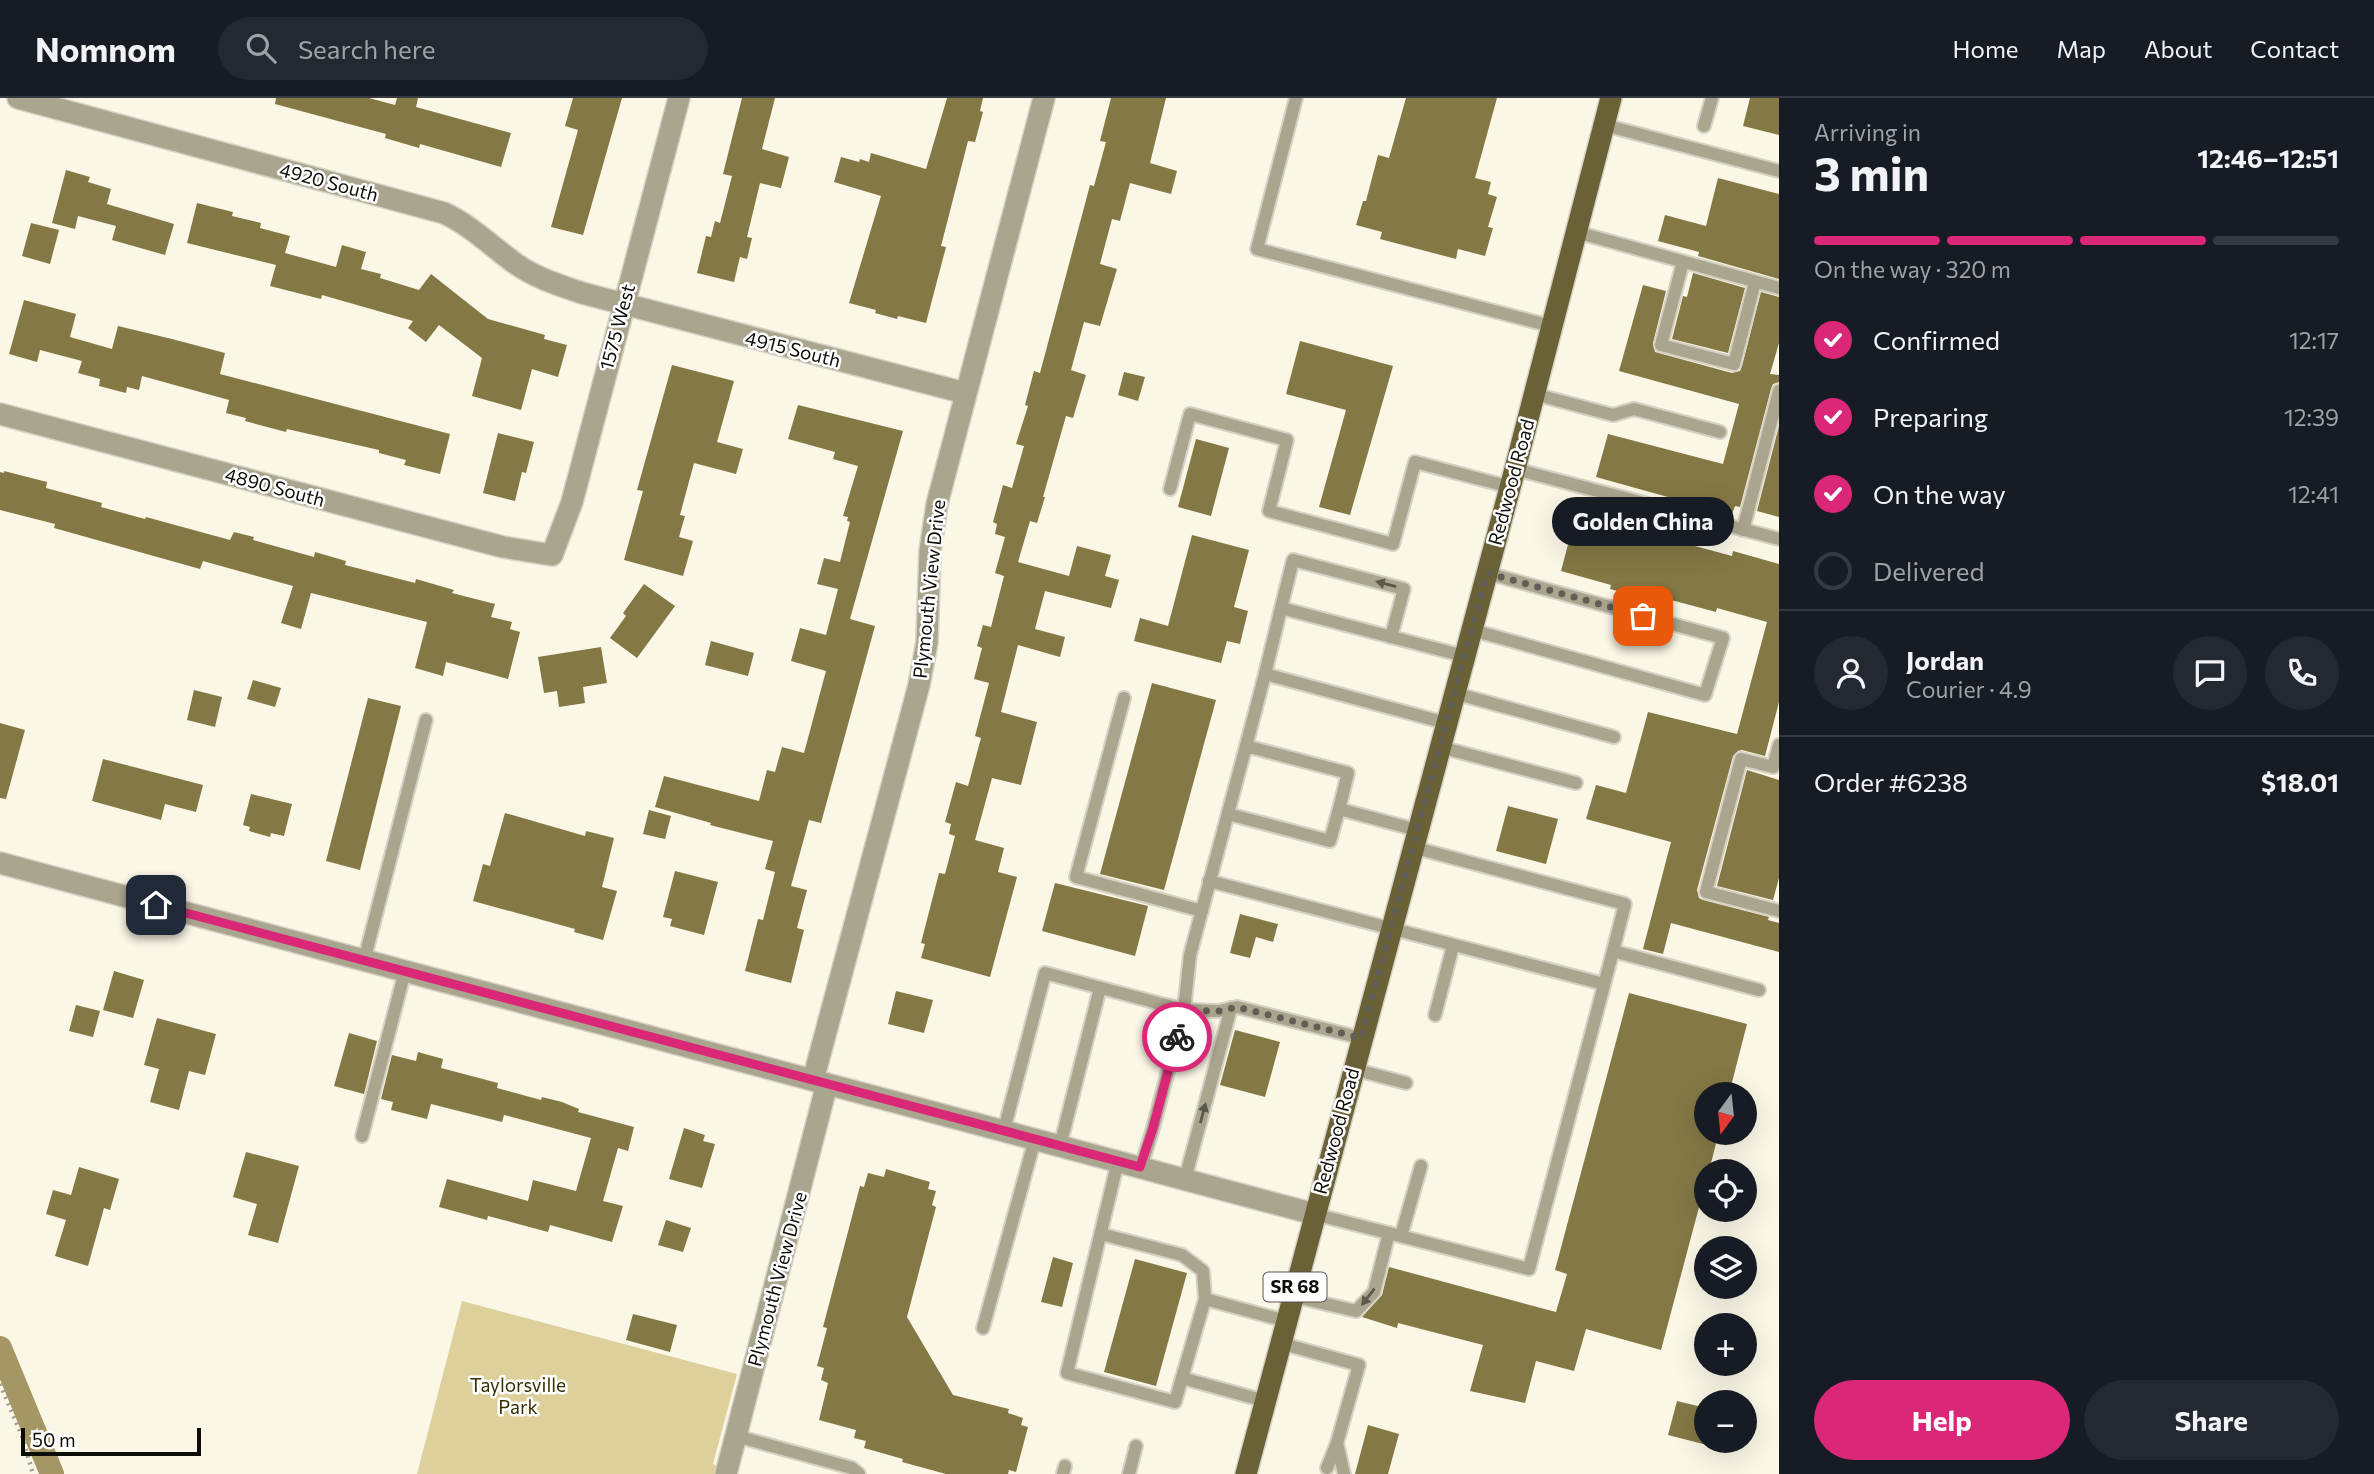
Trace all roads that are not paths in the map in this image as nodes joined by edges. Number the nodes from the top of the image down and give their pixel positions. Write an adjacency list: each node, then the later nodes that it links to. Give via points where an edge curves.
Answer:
1 (18, 98): 14 (street, 4920 South, via 444,213 540,278)
2 (679, 98): 14 (street, 1575 West)
3 (1044, 98): 17 (street, Plymouth View Drive)
4 (1296, 98): 15 (lane, via 1257,249)
5 (1611, 98): 7 (main road, Redwood Road / SR 68)
6 (1712, 98): 8 (lane)
7 (1604, 125): 9 (lane); 10 (main road, Redwood Road / SR 68)
8 (1704, 126)
9 (1779, 171)
10 (1576, 232): 11 (lane); 15 (main road, Redwood Road / SR 68)
11 (1683, 262): 12 (lane); 12 (lane, via 1661,345 1734,364)
12 (1755, 282): 13 (lane)
13 (1779, 288)
14 (622, 306): 17 (street, 4915 South); 25 (street, 1575 West, via 572,502)
15 (1551, 326): 18 (main road, Redwood Road / SR 68)
16 (1779, 391): 23 (lane)
17 (965, 393): 61 (street, Plymouth View Drive, via 937,504 930,551 927,642 919,685)
18 (1534, 394): 20 (lane, via 1613,415 1634,409); 21 (main road, Redwood Road / SR 68)
19 (0, 414): 25 (street, 4890 South, via 503,547)
20 (1720, 432)
21 (1512, 478): 22 (lane, via 1415,462 1393,544 1269,511 1287,440 1190,415); 23 (lane); 26 (main road, Redwood Road / SR 68)
22 (1170, 489)
23 (1743, 530): 24 (lane)
24 (1779, 539)
25 (552, 555)
26 (1487, 573): 28 (main road, Redwood Road / SR 68); 28 (lane, via 1723,638 1705,695)
27 (1282, 608): 29 (lane); 29 (lane, one-way to 27, via 1404,589 1293,560); 31 (lane)
28 (1472, 630): 30 (main road, Redwood Road / SR 68)
29 (1391, 637): 30 (lane)
30 (1464, 656): 32 (main road, Redwood Road / SR 68)
31 (1265, 674): 35 (lane); 38 (lane)
32 (1454, 693): 35 (main road, Redwood Road / SR 68); 36 (lane)
33 (1124, 698): 46 (lane, via 1076,877)
34 (426, 720): 51 (lane)
35 (1446, 723): 39 (main road, Redwood Road / SR 68)
36 (1614, 737)
37 (1779, 745): 47 (lane, via 1773,767 1741,759 1706,892)
38 (1246, 746): 41 (lane, via 1348,773); 42 (lane)
39 (1440, 747): 40 (lane); 43 (main road, Redwood Road / SR 68)
40 (1576, 783)
41 (1339, 809): 42 (lane, via 1331,841); 43 (lane)
42 (1228, 814): 45 (lane)
43 (1415, 839): 48 (main road, Redwood Road / SR 68); 50 (lane, via 1625,904)
44 (0, 863): 51 (street)
45 (1209, 881): 46 (lane); 48 (lane)
46 (1202, 911): 57 (lane, via 1190,955)
47 (1779, 911)
48 (1390, 930): 49 (lane); 59 (main road, Redwood Road / SR 68)
49 (1453, 946): 53 (lane); 58 (lane)
50 (1613, 951): 53 (lane); 55 (lane)
51 (364, 961): 52 (street)
52 (405, 971): 61 (street); 64 (lane)
53 (1604, 984): 73 (lane, via 1529,1269)
54 (1100, 988): 57 (lane); 63 (lane, via 1045,973); 66 (lane)
55 (1759, 990)
56 (1231, 1008): 57 (lane); 59 (lane); 70 (lane, one-way to 56)
57 (1184, 1010): 69 (lane)
58 (1435, 1015)
59 (1361, 1038): 60 (main road, Redwood Road / SR 68)
60 (1353, 1069): 62 (lane); 71 (main road, Redwood Road / SR 68)
61 (820, 1082): 63 (street); 81 (street, Plymouth View Drive)
62 (1406, 1083)
63 (1004, 1130): 65 (street)
64 (362, 1136)
65 (1035, 1139): 66 (street); 77 (lane)
66 (1059, 1146): 67 (street)
67 (1118, 1161): 69 (street); 72 (lane)
68 (1421, 1166): 73 (lane)
69 (1140, 1167): 70 (street)
70 (1185, 1179): 71 (street)
71 (1314, 1213): 73 (lane); 74 (main road, Redwood Road / SR 68)
72 (1101, 1234): 75 (lane, via 1182,1255 1203,1270); 79 (lane, via 1067,1373 1175,1402)
73 (1395, 1234): 74 (lane, one-way to 74, via 1374,1292 1356,1311)
74 (1292, 1296): 76 (main road, Redwood Road / SR 68)
75 (1205, 1299): 76 (lane); 79 (lane)
76 (1286, 1321): 78 (main road, Redwood Road / SR 68)
77 (983, 1328)
78 (1280, 1343): 80 (main road, Redwood Road / SR 68); 82 (lane, via 1359,1365)
79 (1182, 1378): 80 (lane)
80 (1265, 1401): 88 (main road, Redwood Road / SR 68)
81 (736, 1436): 85 (street, Plymouth View Drive); 86 (lane, via 852,1468)
82 (1337, 1443): 84 (lane); 89 (lane)
83 (1136, 1446): 87 (lane)
84 (1327, 1468)
85 (726, 1474)
86 (859, 1474)
87 (1129, 1474)
88 (1246, 1474)
89 (1344, 1474)

